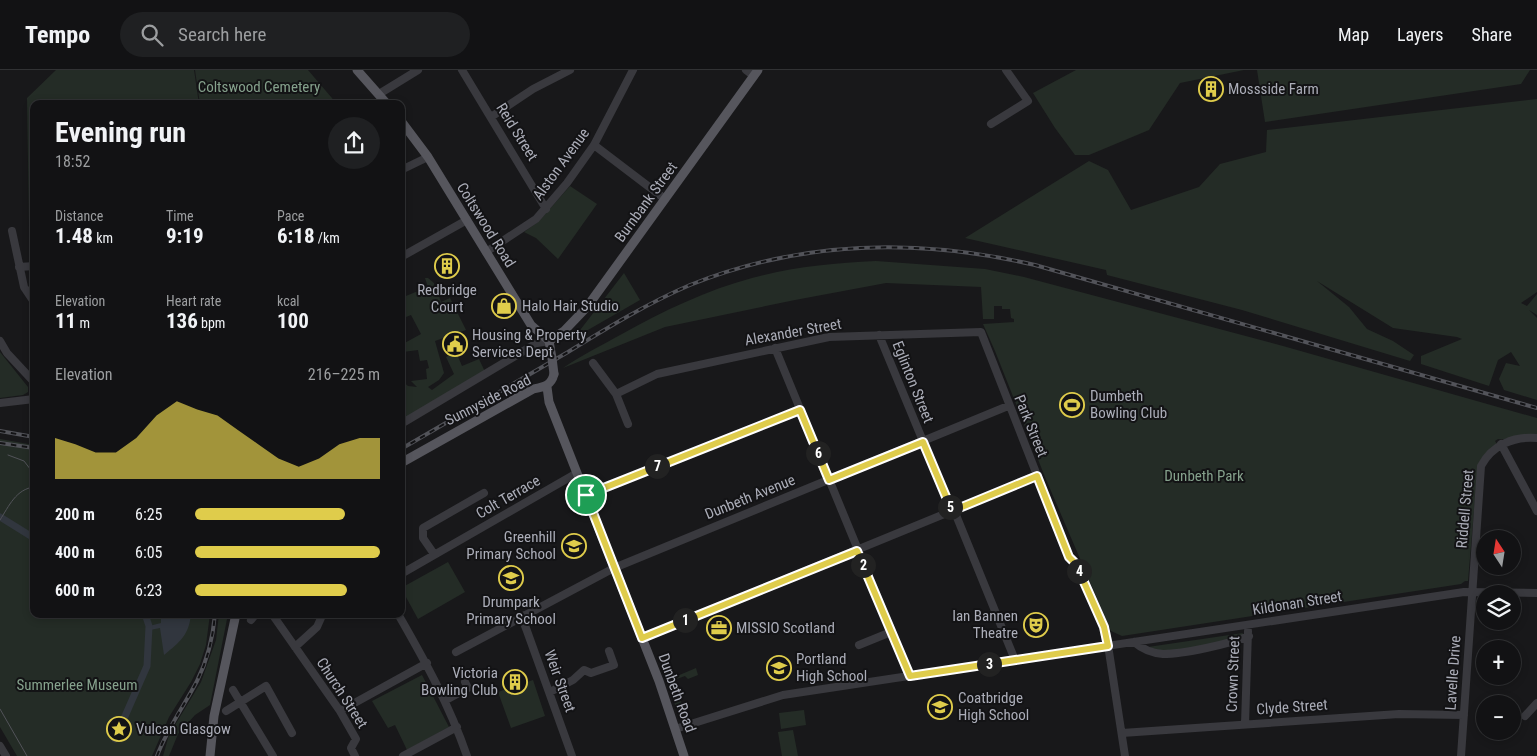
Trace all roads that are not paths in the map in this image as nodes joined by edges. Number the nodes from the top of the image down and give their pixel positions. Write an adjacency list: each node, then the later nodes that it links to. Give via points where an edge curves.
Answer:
1 (358, 70): 9 (main road)
2 (418, 70): 9 (street)
3 (462, 70): 11 (street, Reid Street)
4 (570, 70): 11 (street, via 533,89)
5 (633, 70): 14 (street, Alston Avenue)
6 (746, 70): 8 (street)
7 (1006, 70): 12 (street, via 1028,101)
8 (756, 73): 17 (main road, Burnbank Street)
9 (379, 94): 10 (main road)
10 (384, 100)
11 (491, 117): 18 (street, Reid Street)
12 (991, 124)
13 (405, 126): 15 (main road, Coltswood Road)
14 (594, 145): 17 (street); 18 (street, Alston Avenue)
15 (428, 157): 16 (street); 19 (main road, Coltswood Road)
16 (405, 168)
17 (665, 199): 29 (main road, Burnbank Street, via 588,307 564,331)
18 (546, 208): 21 (street, Alston Avenue, via 525,227)
19 (467, 220): 21 (main road, Coltswood Road); 22 (street)
20 (12, 231): 24 (street)
21 (486, 252): 29 (main road, Coltswood Road, via 531,326)
22 (405, 255)
23 (30, 266): 24 (street)
24 (19, 267): 25 (street)
25 (30, 296)
26 (981, 332): 27 (street, Alexander Street); 37 (street, Park Street)
27 (879, 335): 30 (street, Alexander Street, via 829,337); 42 (street, Eglinton Street)
28 (0, 341): 32 (street)
29 (548, 341): 33 (main road, Sunnyside Road, bridge, via 554,374); 39 (street, via 538,343)
30 (775, 348): 34 (street, Alexander Street, via 657,374); 38 (street)
31 (593, 363): 34 (street)
32 (30, 378)
33 (547, 387): 44 (main road, Sunnyside Road, via 533,389); 45 (main road, Dunbeth Road, via 549,402)
34 (616, 394): 40 (street)
35 (30, 399): 36 (street)
36 (0, 404)
37 (1008, 406): 42 (street, Dunbeth Avenue); 46 (street, Park Street)
38 (800, 410): 47 (street); 49 (street)
39 (405, 422)
40 (628, 424)
41 (1537, 438): 43 (street)
42 (923, 442): 47 (street, Dunbeth Avenue); 50 (street, Eglinton Street)
43 (1501, 444): 51 (street); 56 (street, Riddell Street, via 1484,460 1480,472)
44 (405, 460)
45 (577, 474): 49 (main road, Dunbeth Road); 53 (street, Colt Terrace)
46 (1037, 476): 50 (street); 69 (street, Park Street, via 1069,557 1076,564 1104,627)
47 (829, 480): 52 (street); 54 (street, Dunbeth Avenue)
48 (484, 493): 53 (street, via 423,528 423,538)
49 (586, 495): 54 (main road, Dunbeth Road)
50 (952, 511): 52 (street); 73 (street, Eglinton Street)
51 (1537, 511)
52 (857, 551): 64 (street); 66 (street)
53 (434, 554): 55 (street, Colt Terrace)
54 (614, 568): 58 (street, Dunbeth Avenue); 66 (main road, Dunbeth Road)
55 (405, 572)
56 (1468, 591): 57 (street, Kildonan Street); 63 (street, Kildonan Street); 84 (street, Lavelle Drive)
57 (1537, 592)
58 (525, 615): 72 (street, Dunbeth Avenue); 78 (street, Weir Street, via 524,623)
59 (235, 618): 93 (main road, via 216,707)
60 (275, 618): 70 (street, Church Street)
61 (321, 618): 70 (street, via 317,627)
62 (400, 618): 74 (street)
63 (1248, 624): 65 (street, Crown Street); 67 (street, Kildonan Street)
64 (891, 632): 68 (street); 75 (street)
65 (1248, 636): 67 (street, Kildonan Street, via 1162,654 1145,650); 86 (street, Crown Street)
66 (642, 638): 88 (main road, Dunbeth Road)
67 (1134, 642): 69 (street, Kildonan Street)
68 (859, 646)
69 (1108, 646): 73 (street, Kildonan Street); 90 (street, Park Street)
70 (295, 647): 83 (street, Church Street)
71 (609, 651): 78 (street, via 614,665 591,673 584,670)
72 (456, 652)
73 (1014, 660): 75 (street, Kildonan Street)
74 (427, 663): 79 (street); 83 (street)
75 (910, 676): 88 (street, Kildonan Street, via 783,695)
76 (465, 682): 79 (street, via 468,688)
77 (233, 690): 80 (street)
78 (550, 692): 98 (street, Weir Street)
79 (446, 700): 87 (street)
80 (240, 702): 82 (street); 89 (street, via 266,686); 94 (street)
81 (1537, 703): 85 (street)
82 (226, 711)
83 (340, 711): 95 (street, Church Street, via 356,737 352,748)
84 (1464, 715): 86 (street, Clyde Street, via 1399,714); 101 (street, Lavelle Drive)
85 (1525, 716)
86 (1245, 724): 90 (street, Clyde Street)
87 (457, 726): 96 (street); 97 (street)
88 (675, 729): 99 (main road, Dunbeth Road)
89 (292, 733)
90 (1122, 733): 100 (street, Park Street)
91 (0, 746): 92 (street)
92 (6, 756)
93 (210, 756)
94 (273, 756)
95 (355, 756)
96 (403, 756)
97 (467, 756)
98 (572, 756)
99 (684, 756)
100 (1125, 756)
101 (1461, 756)

